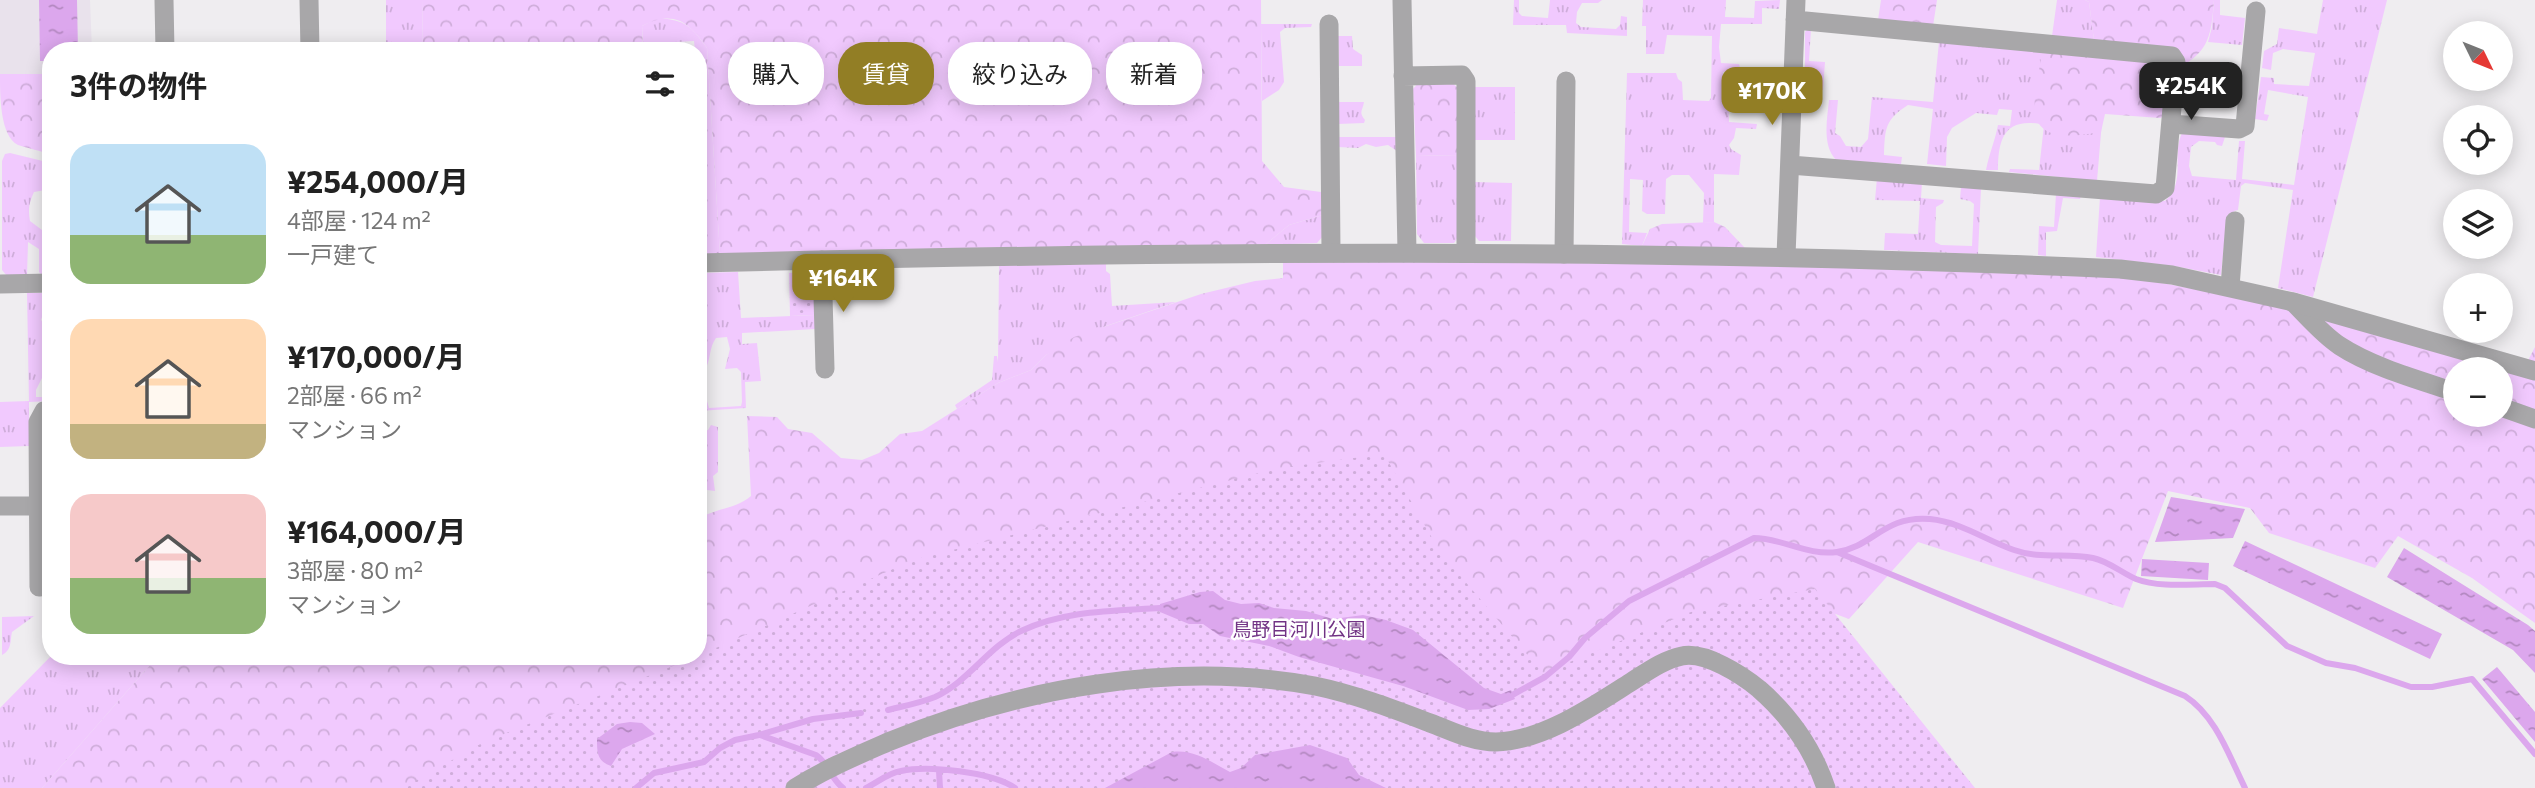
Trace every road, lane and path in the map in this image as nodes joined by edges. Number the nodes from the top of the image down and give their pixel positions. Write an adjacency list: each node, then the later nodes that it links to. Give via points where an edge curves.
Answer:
1 (164, 0): 8 (street)
2 (309, 0): 9 (street)
3 (1402, 0): 10 (street)
4 (1796, 0): 6 (street)
5 (2256, 11): 12 (street, via 2245,126)
6 (1795, 20): 12 (street, via 2172,56 2176,62); 13 (street)
7 (1329, 24): 15 (street)
8 (165, 42)
9 (310, 42)
10 (1404, 76): 16 (street); 17 (street, via 1462,75 1466,81)
11 (1566, 81): 18 (street)
12 (2171, 124): 13 (street, via 2165,188 2156,194)
13 (1790, 164): 19 (street)
14 (2235, 221): 24 (street)
15 (1331, 252): 16 (street); 20 (street)
16 (1407, 252): 17 (street)
17 (1466, 253): 18 (street)
18 (1564, 254): 19 (street)
19 (1786, 256): 24 (street, via 2120,269)
20 (822, 260): 21 (street); 26 (street)
21 (707, 263)
22 (42, 283): 23 (street)
23 (0, 284)
24 (2230, 287): 25 (street)
25 (2293, 302): 27 (street); 28 (street, via 2341,347)
26 (825, 369)
27 (2535, 371)
28 (2443, 388)
29 (2513, 411): 31 (street)
30 (42, 415): 33 (street, via 38,422)
31 (2535, 419)
32 (0, 506): 33 (street)
33 (38, 506): 34 (street)
34 (42, 587)
35 (795, 788): 36 (street, via 917,730 995,704 1087,684 1180,677 1252,678 1316,687 1467,738 1497,742 1573,719 1658,665 1685,655 1716,662 1774,702 1819,766)
36 (1826, 788)

